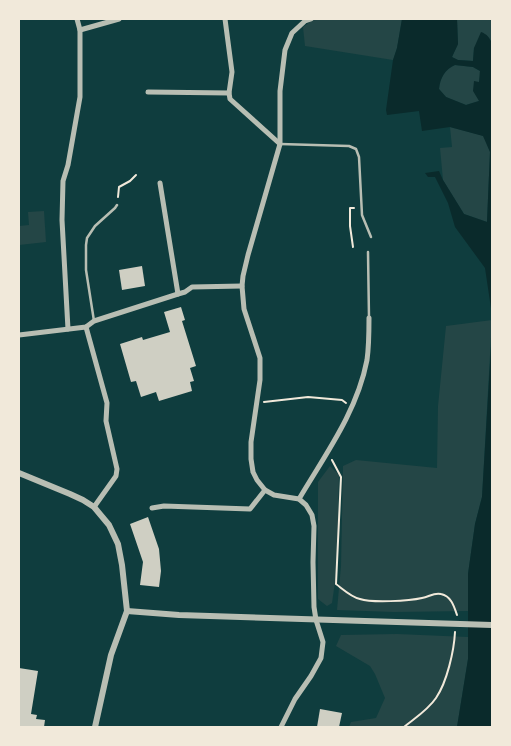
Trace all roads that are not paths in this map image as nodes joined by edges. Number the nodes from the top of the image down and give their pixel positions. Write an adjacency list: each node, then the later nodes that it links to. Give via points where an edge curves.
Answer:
1 (77, 19): 5 (street)
2 (119, 19): 5 (street)
3 (225, 19): 7 (street, via 232,72)
4 (311, 19): 8 (street, via 292,33 285,50 280,91)
5 (80, 30): 18 (street, via 80,97 63,181)
6 (148, 92): 7 (street)
7 (229, 92): 8 (street, via 230,99)
8 (280, 144): 11 (lane, via 349,146 356,149 362,215); 13 (street)
9 (160, 183): 14 (street)
10 (117, 205): 16 (lane, via 87,238 86,270)
11 (371, 237)
12 (368, 252): 15 (lane)
13 (242, 286): 14 (street, via 192,287); 21 (street, via 244,309 260,358 251,442 252,472)
14 (178, 294): 16 (street)
15 (369, 318): 22 (street, via 367,360 352,406 329,452)
16 (94, 321): 17 (street)
17 (86, 327): 18 (street); 23 (street, via 108,403 106,421 117,469 116,476)
18 (68, 329): 19 (street)
19 (19, 334)
20 (19, 473): 23 (street)
21 (265, 490): 22 (street, via 274,495); 24 (street, via 250,509)
22 (299, 499): 26 (street, via 312,515 314,526)
23 (94, 507): 25 (street, via 109,525 118,544)
24 (152, 508)
25 (127, 611): 26 (street); 28 (street, via 111,655)
26 (316, 620): 27 (street); 29 (street, via 323,642 321,658)
27 (492, 625)
28 (95, 727)
29 (282, 727)

